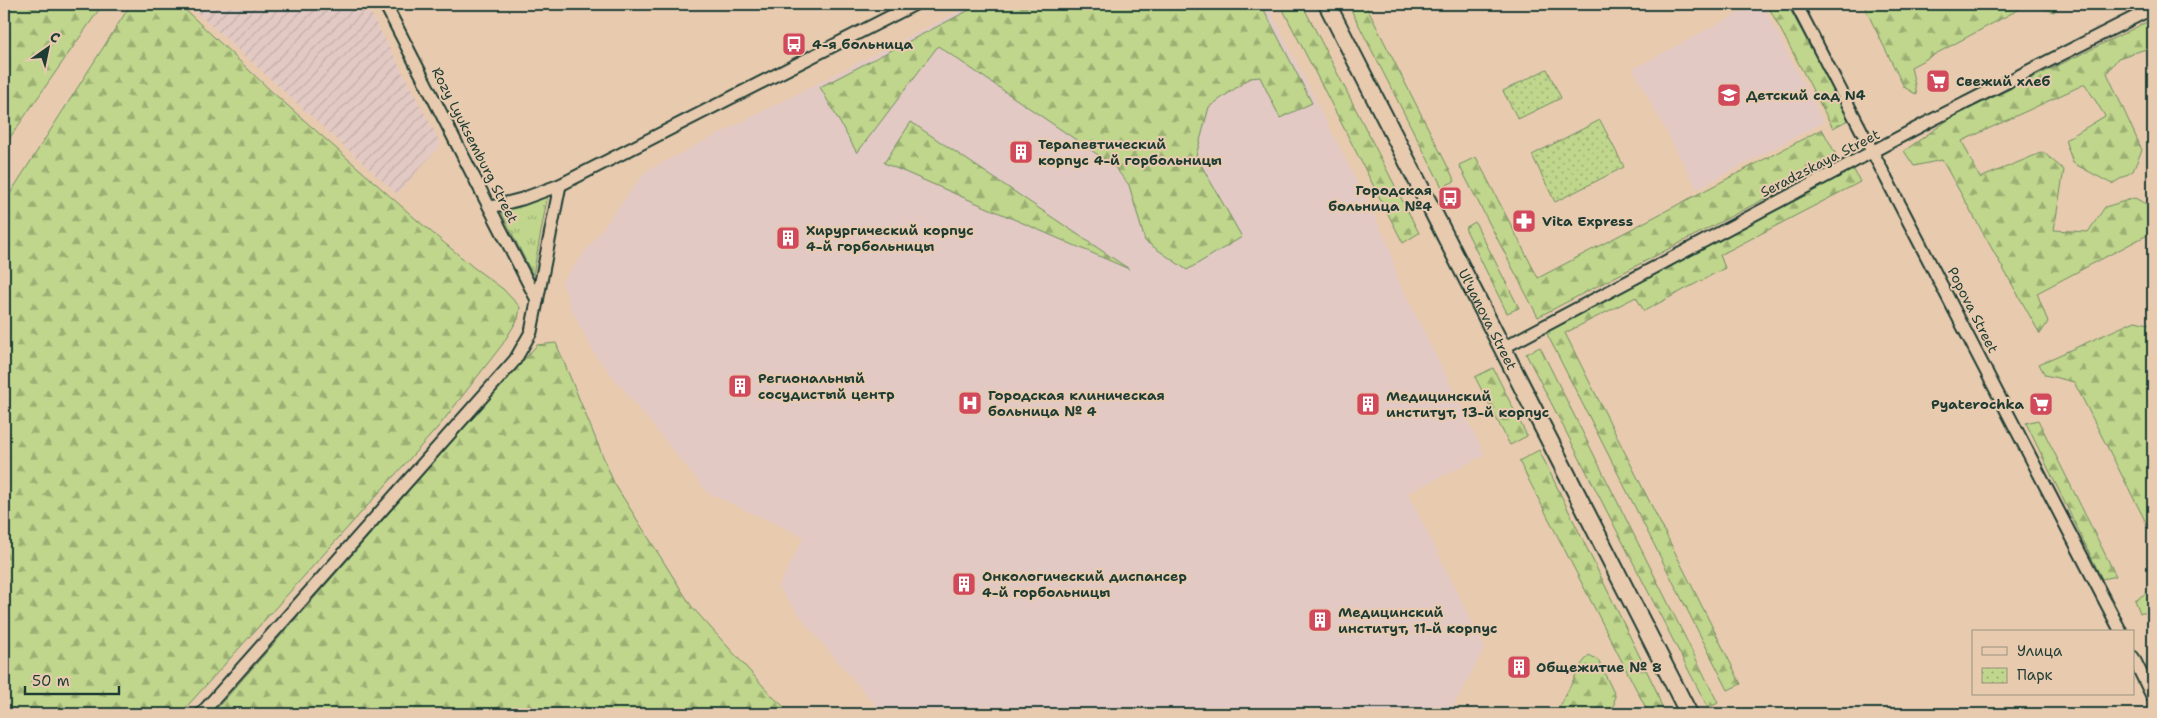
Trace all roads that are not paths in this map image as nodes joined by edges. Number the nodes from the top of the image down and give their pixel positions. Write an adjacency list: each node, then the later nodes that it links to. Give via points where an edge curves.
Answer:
1 (385, 4): 8 (street, Rozy Lyuksemburg Street)
2 (915, 4): 7 (street)
3 (1327, 4): 10 (main road, Ul'yanova Street)
4 (1796, 4): 6 (street, Popova Street)
5 (2153, 8): 6 (street, Seradzskaya Street)
6 (1874, 152): 10 (street, Seradzskaya Street); 11 (street, Popova Street)
7 (560, 185): 8 (street); 9 (street)
8 (491, 207): 9 (street, Rozy Lyuksemburg Street)
9 (537, 300): 14 (street, via 531,332 516,360)
10 (1502, 348): 15 (main road, Ul'yanova Street)
11 (2120, 630)
12 (2134, 659): 13 (street)
13 (2153, 698)
14 (201, 714)
15 (1689, 714)

